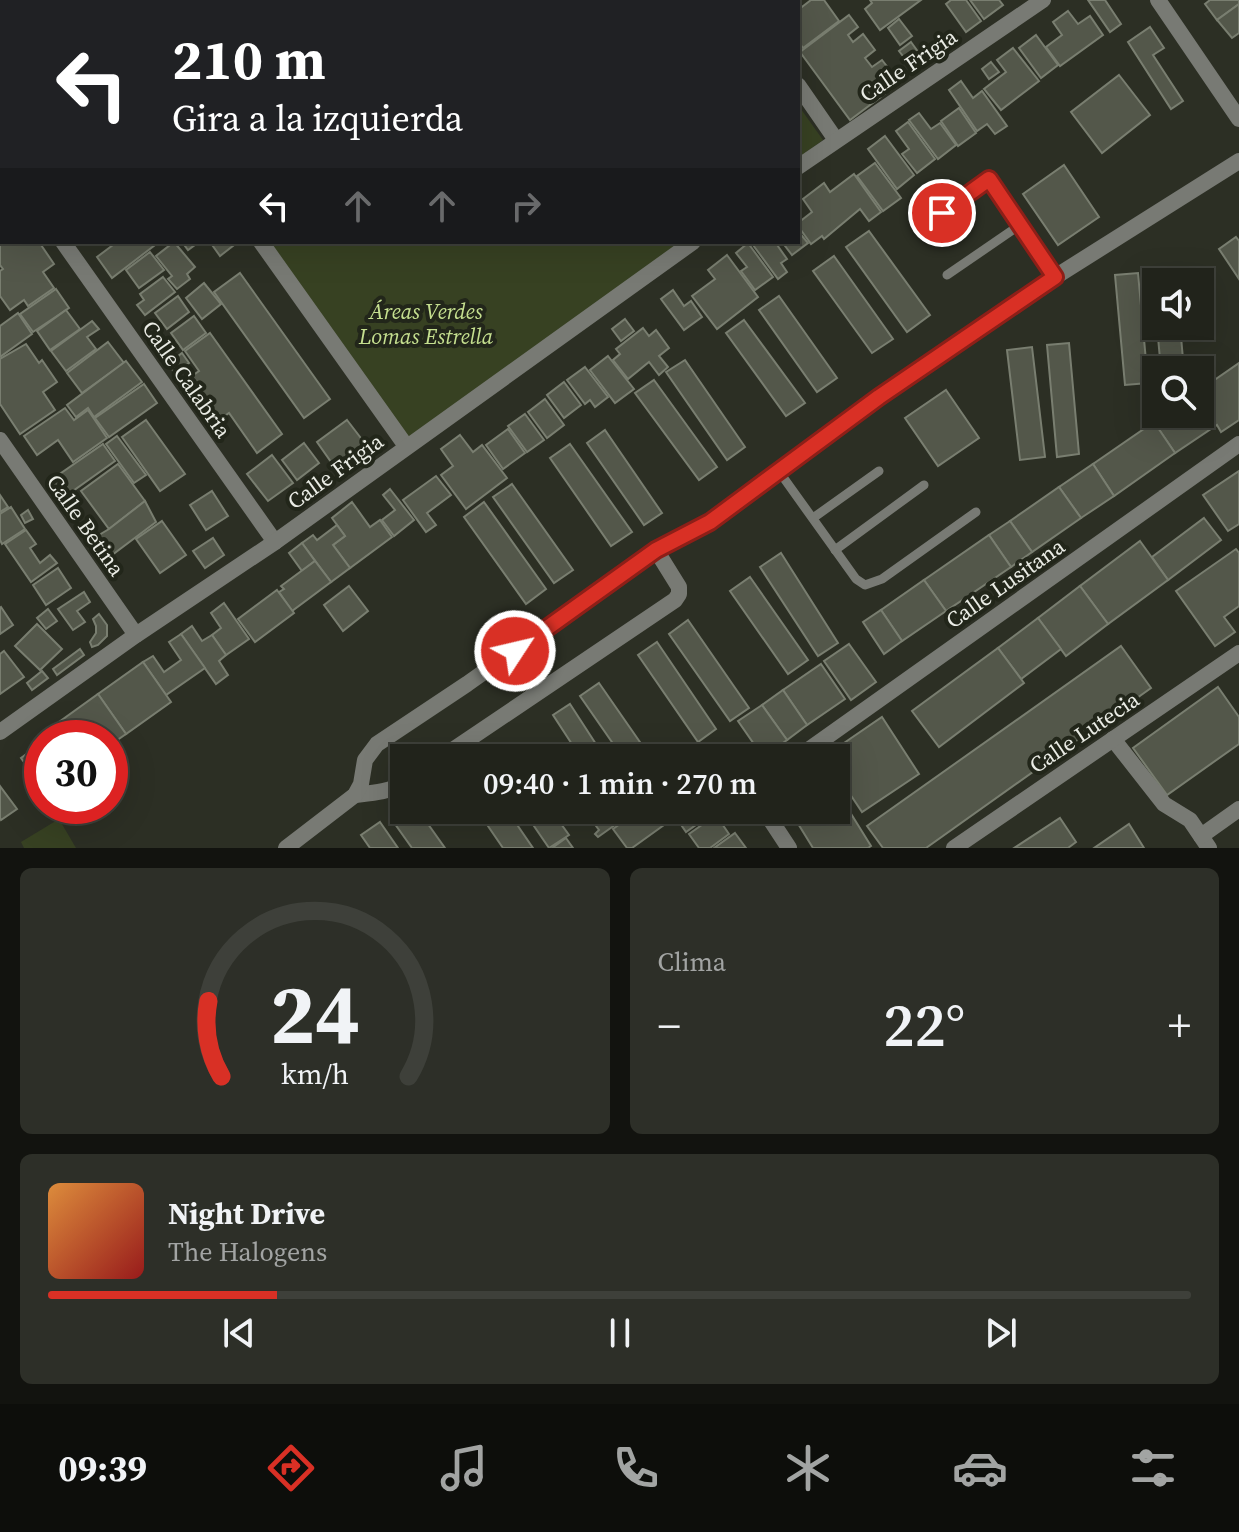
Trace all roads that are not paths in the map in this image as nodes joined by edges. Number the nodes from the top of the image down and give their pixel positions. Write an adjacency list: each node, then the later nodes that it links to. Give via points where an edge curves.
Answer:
1 (1043, 0): 5 (street, Calle Frigia)
2 (1158, 0): 4 (street)
3 (800, 88): 5 (street)
4 (1239, 119)
5 (836, 140): 7 (street, Calle Frigia)
6 (1239, 161): 14 (street)
7 (800, 166)
8 (1020, 225): 9 (lane, via 989,179); 13 (lane); 14 (lane)
9 (918, 230)
10 (64, 244): 23 (street, Calle Calabria)
11 (262, 244): 17 (street)
12 (690, 244): 17 (street, Calle Frigia)
13 (947, 275)
14 (1055, 277): 18 (street)
15 (0, 440): 26 (street, Calle Betina)
16 (1239, 444): 31 (street, Calle Lusitana)
17 (406, 446): 23 (street, Calle Frigia)
18 (778, 470): 22 (lane); 24 (street, via 710,522)
19 (879, 471): 22 (lane)
20 (924, 485): 25 (lane)
21 (976, 512): 25 (lane, via 882,579 865,585)
22 (813, 518): 25 (lane)
23 (275, 542): 26 (street, Calle Frigia)
24 (656, 550): 30 (street, via 679,587 675,600); 33 (street, via 377,744 365,760)
25 (835, 550)
26 (136, 635): 28 (street, Calle Frigia)
27 (1239, 653): 29 (street, Calle Lutecia)
28 (1, 729)
29 (1113, 739): 36 (street, via 1164,804 1190,820); 39 (street, Calle Lutecia)
30 (462, 744)
31 (817, 744)
32 (390, 790): 33 (street)
33 (355, 795): 37 (street)
34 (1239, 809): 36 (street)
35 (773, 824): 38 (street)
36 (1205, 842)
37 (286, 848)
38 (789, 848)
39 (954, 848)

